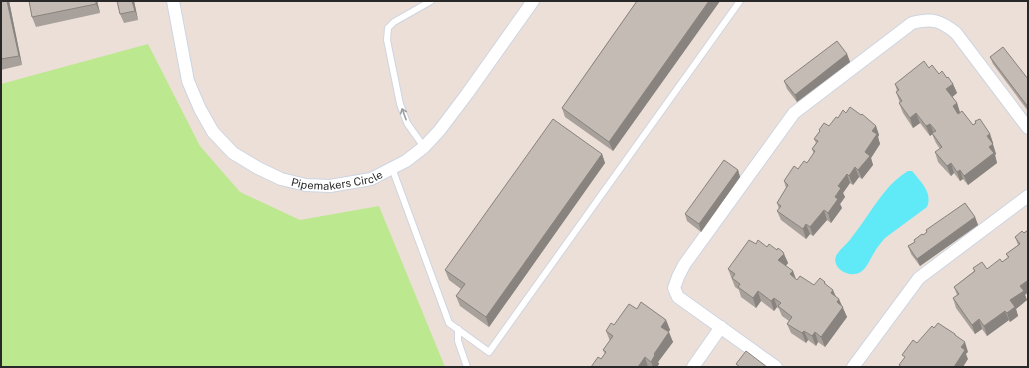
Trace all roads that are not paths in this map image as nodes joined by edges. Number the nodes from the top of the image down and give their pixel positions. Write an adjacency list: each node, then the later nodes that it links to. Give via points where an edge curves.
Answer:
1 (173, 1): 7 (street, Pipemakers Circle, via 188,81 213,132 233,153 281,179 306,185 330,186 371,179)
2 (431, 1): 6 (lane, one-way to 2, via 407,122 400,104 387,40 388,28 394,22)
3 (533, 1): 6 (street, Pipemakers Circle)
4 (740, 1): 10 (lane, via 489,352)
5 (1028, 128): 9 (street, via 956,33 944,23 912,23 794,113 684,265 674,288 678,297)
6 (424, 148): 7 (street, Pipemakers Circle)
7 (392, 168): 10 (lane, via 449,322)
8 (1028, 196): 14 (street, via 919,278)
9 (721, 328): 12 (street); 13 (street)
10 (458, 329): 11 (lane, via 458,341)
11 (467, 367)
12 (693, 367)
13 (776, 367)
14 (853, 367)

